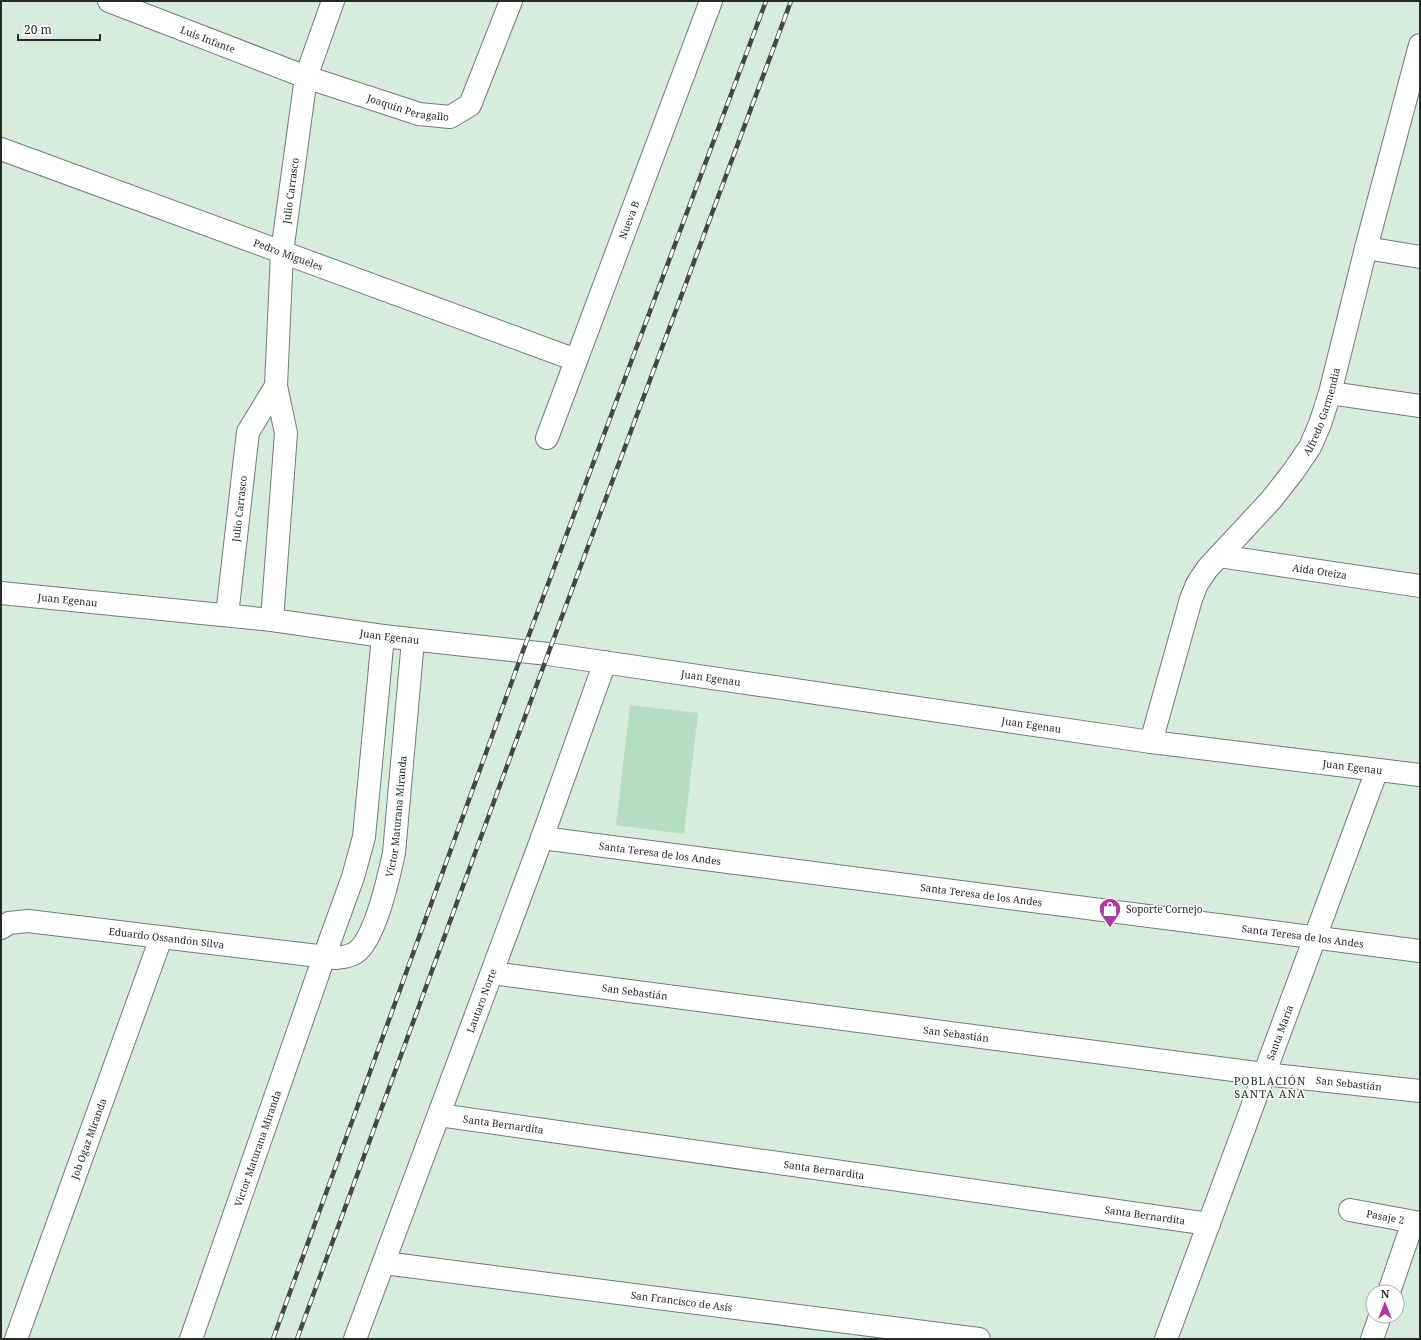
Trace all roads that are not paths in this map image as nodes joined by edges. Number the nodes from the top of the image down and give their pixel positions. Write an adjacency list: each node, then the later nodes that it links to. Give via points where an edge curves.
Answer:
1 (109, 1): 7 (street, Luis Infante)
2 (333, 1): 7 (street, Julio Carrasco)
3 (511, 1): 7 (street, Joaquin Peragallo, via 470,105 450,117 419,114)
4 (711, 1): 12 (street, Nueva B)
5 (1420, 45): 6 (street, Alfredo Garmendia)
6 (1416, 74): 9 (street, Alfredo Garmendia)
7 (306, 77): 10 (street, Julio Carrasco)
8 (1, 149): 10 (street, Pedro Migueles)
9 (1366, 248): 11 (street); 14 (street, Alfredo Garmendia)
10 (282, 252): 12 (street, Pedro Migueles); 13 (street, Julio Carrasco)
11 (1420, 257)
12 (576, 360): 16 (street, Nueva B)
13 (276, 386): 20 (street, Julio Carrasco, via 248,432); 21 (street, Julio Carrasco, via 286,433)
14 (1330, 393): 15 (street); 17 (street, Alfredo Garmendia, via 1310,447 1271,500)
15 (1420, 406)
16 (547, 438)
17 (1220, 556): 18 (street, Aida Oteiza); 25 (street, Alfredo Garmendia, via 1207,569 1191,599)
18 (1420, 586)
19 (1, 593): 20 (street, Juan Egenau)
20 (227, 615): 21 (street, Juan Egenau)
21 (272, 620): 22 (street, Juan Egenau)
22 (383, 636): 23 (street, Juan Egenau); 33 (street, Victor Maturana Miranda, via 364,837 354,877)
23 (413, 640): 24 (street, Juan Egenau); 33 (street, Victor Maturana Miranda, via 397,827 387,883 364,945 346,957)
24 (604, 662): 25 (street, Juan Egenau); 28 (street, Lautaro Norte)
25 (1151, 742): 26 (street, Juan Egenau)
26 (1377, 770): 27 (street, Juan Egenau); 30 (street, Santa María)
27 (1420, 775)
28 (542, 838): 30 (street, Santa Teresa de los Andes); 34 (street, Lautaro Norte)
29 (5, 925): 31 (street, Eduardo Ossandón Silva, via 28,921)
30 (1315, 937): 32 (street, Santa Teresa de los Andes); 35 (street, Santa María)
31 (161, 938): 33 (street, Eduardo Ossandón Silva); 44 (street, Job Ogaz Miranda)
32 (1420, 951)
33 (324, 957): 45 (street, Victor Maturana Miranda)
34 (492, 973): 35 (street, San Sebastián); 37 (street, Lautaro Norte)
35 (1264, 1074): 36 (street, San Sebastián); 40 (street, Santa María)
36 (1420, 1091)
37 (439, 1115): 40 (street, Santa Bernardita); 41 (street, Lautaro Norte)
38 (1350, 1210): 39 (street, Pasaje 2)
39 (1417, 1222): 42 (street)
40 (1209, 1224): 48 (street, Santa María)
41 (384, 1263): 46 (street, Lautaro Norte); 47 (street, San Francisco de Asís)
42 (1392, 1284)
43 (1377, 1324): 49 (street)
44 (16, 1339)
45 (191, 1339)
46 (355, 1339)
47 (979, 1339)
48 (1166, 1339)
49 (1372, 1339)

